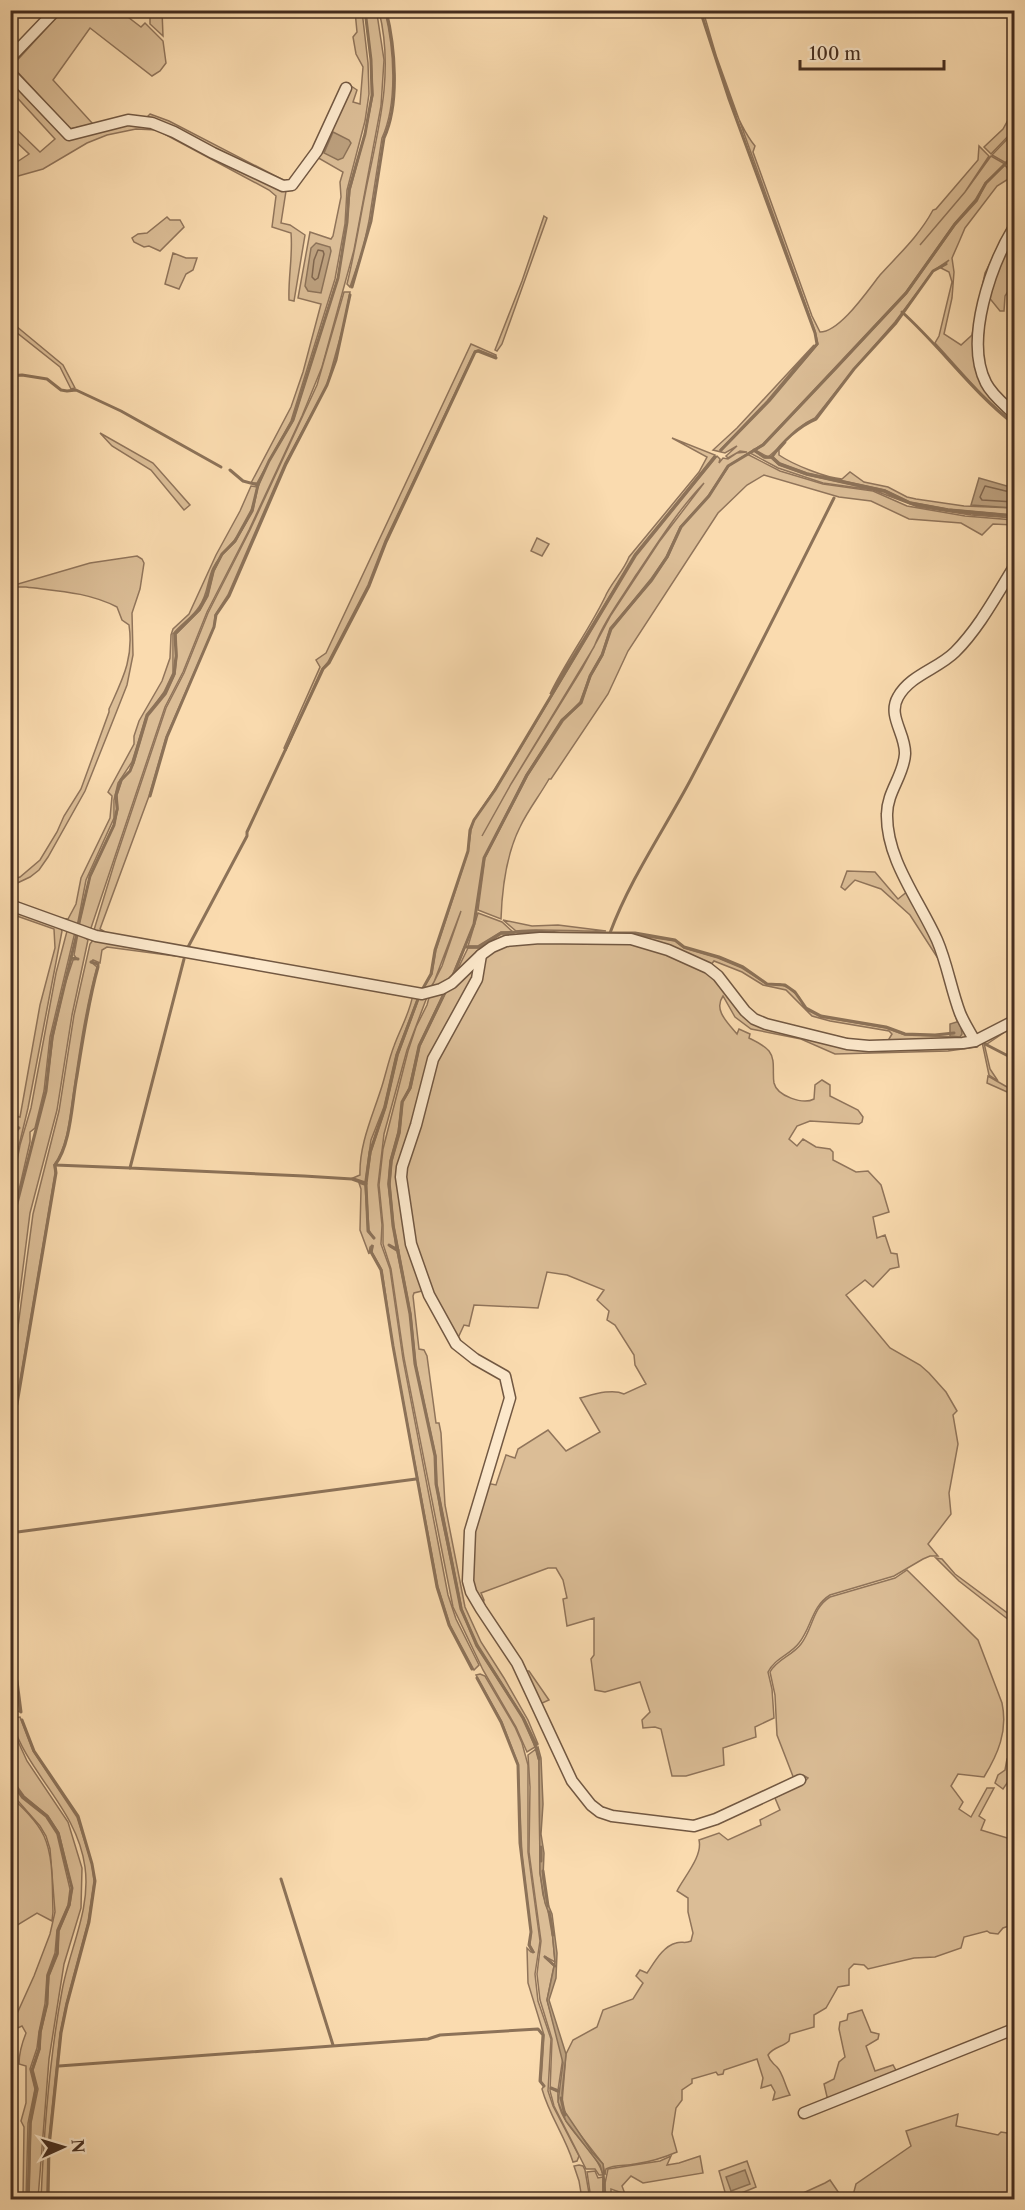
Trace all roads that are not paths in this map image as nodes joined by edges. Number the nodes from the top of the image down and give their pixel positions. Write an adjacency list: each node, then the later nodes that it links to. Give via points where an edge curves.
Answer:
1 (56, 10): 2 (street)
2 (10, 58)
3 (10, 73): 4 (street, via 69,135 128,120 152,123 283,186 292,185 317,151)
4 (346, 88)
5 (1014, 227): 6 (street, via 991,274 978,338 986,383)
6 (1014, 414)
7 (1014, 567): 11 (street, via 965,642 906,687 894,709 905,756 889,798 890,837 897,861 937,940 960,1014)
8 (10, 905): 9 (street, via 96,936 422,994 452,983)
9 (482, 955): 11 (street, via 492,947 521,939 631,939 708,968 745,1011 766,1024 869,1046); 12 (street, via 477,979 433,1059 401,1177 411,1244 429,1295 456,1344 506,1376 510,1398 470,1531 467,1568 471,1592 517,1663 572,1781 600,1812 694,1826)
10 (1014, 1021): 11 (street)
11 (975, 1041)
12 (801, 1780)
13 (1014, 2029): 14 (street)
14 (804, 2113)

